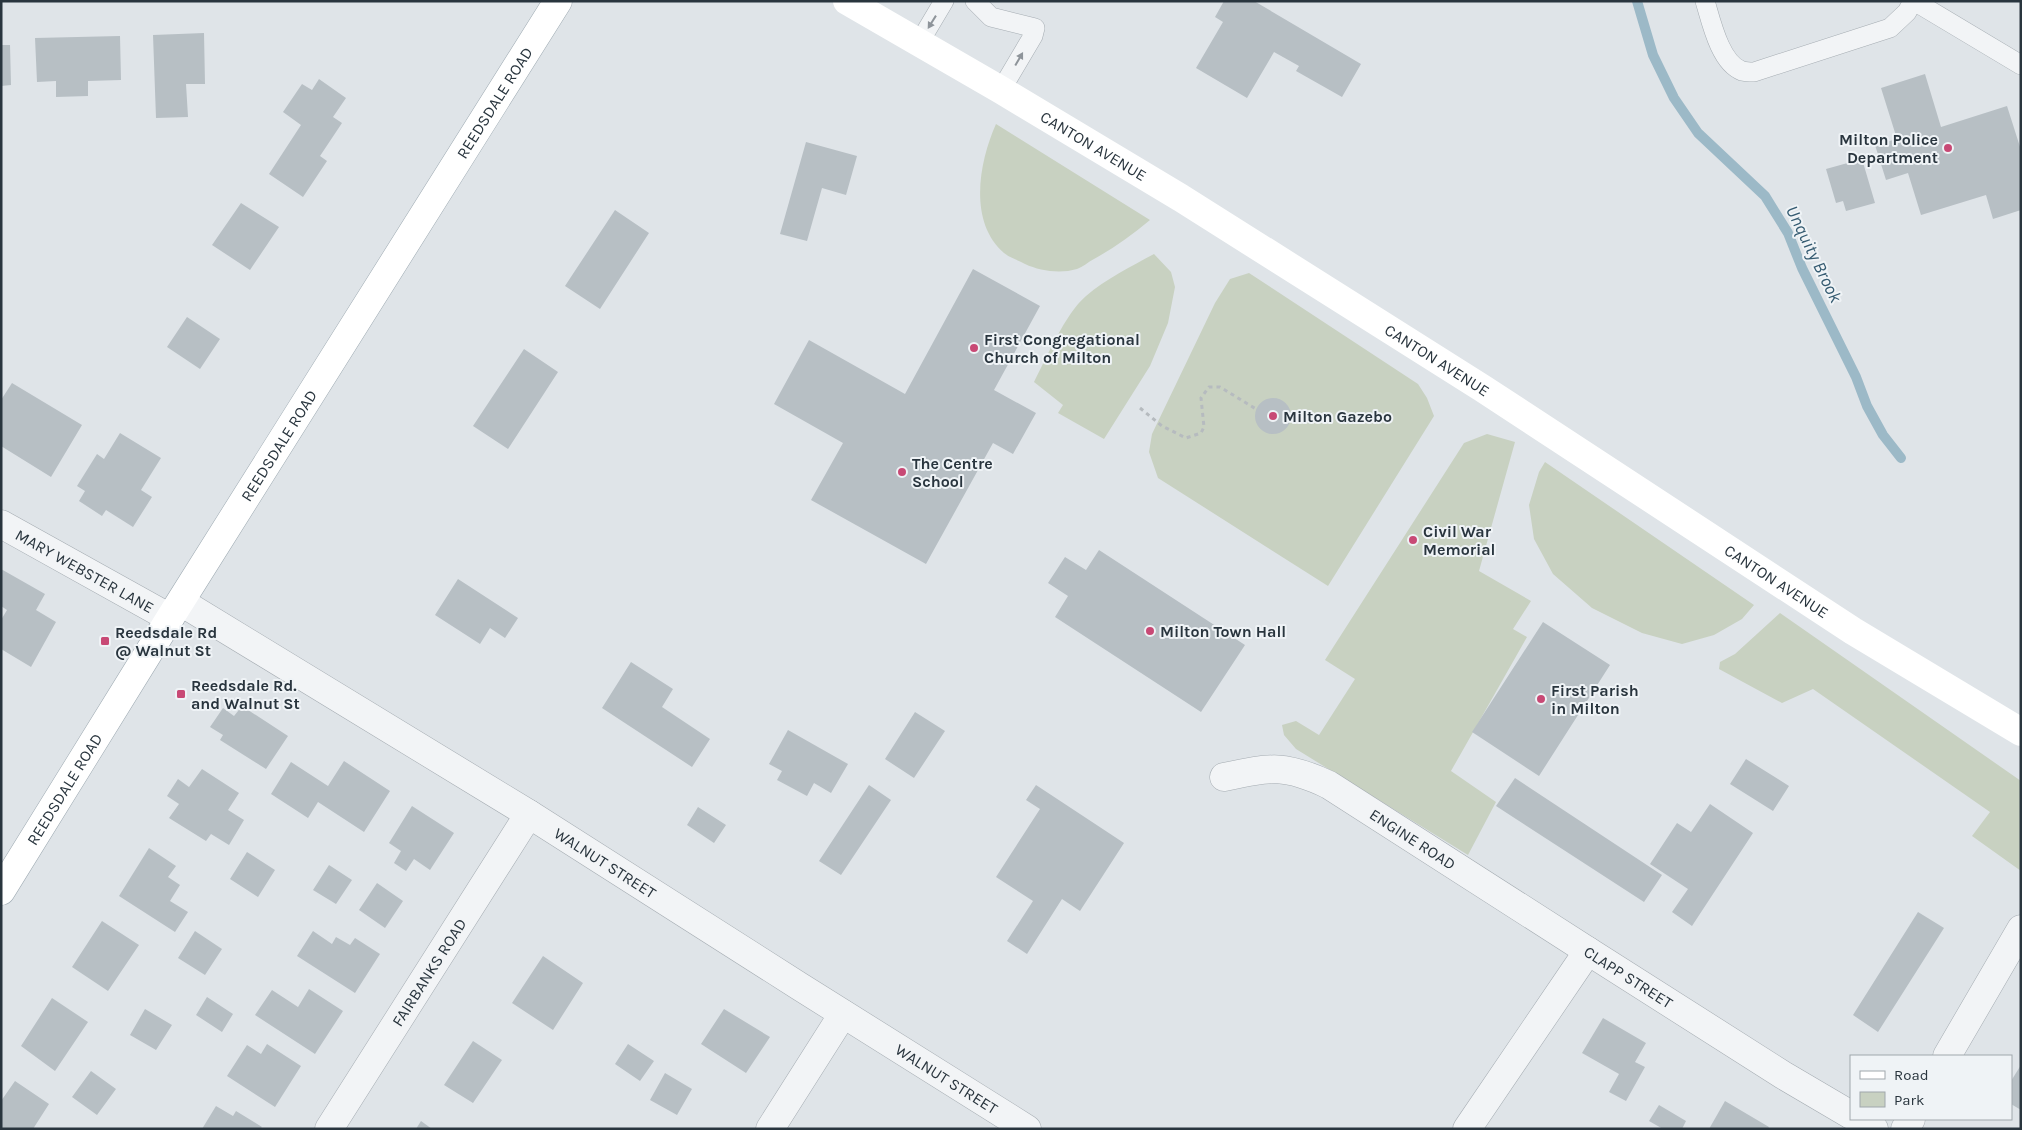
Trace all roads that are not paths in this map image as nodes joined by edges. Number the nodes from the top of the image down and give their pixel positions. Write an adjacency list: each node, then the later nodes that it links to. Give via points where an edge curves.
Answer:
1 (558, 1): 11 (main road, REEDSDALE ROAD)
2 (847, 1): 7 (main road, CANTON AVENUE)
3 (944, 1): 7 (lane, one-way to 7)
4 (975, 1): 9 (lane, one-way to 4, via 1035,28 990,16)
5 (1705, 1): 6 (lane, via 1726,56 1734,66 1754,72 1890,28 1907,12)
6 (1913, 1): 8 (lane)
7 (919, 43): 9 (main road, CANTON AVENUE)
8 (2021, 65)
9 (1001, 90): 12 (main road, CANTON AVENUE, via 1369,316 1853,631)
10 (1, 524): 11 (street, MARY WEBSTER LANE)
11 (175, 610): 14 (street, WALNUT STREET); 15 (main road, REEDSDALE ROAD)
12 (2021, 732)
13 (1224, 777): 17 (street, ENGINE ROAD, via 1272,768 1308,775 1347,795)
14 (529, 814): 18 (street, WALNUT STREET); 22 (street, FAIRBANKS ROAD)
15 (1, 891)
16 (2021, 929): 19 (street)
17 (1588, 951): 20 (street, CLAPP STREET); 25 (street, CLAPP STREET)
18 (843, 1014): 23 (street); 24 (street, WALNUT STREET)
19 (1948, 1055)
20 (1850, 1114)
21 (1859, 1120): 26 (street)
22 (329, 1129)
23 (770, 1129)
24 (1027, 1129)
25 (1468, 1129)
26 (1874, 1129)

